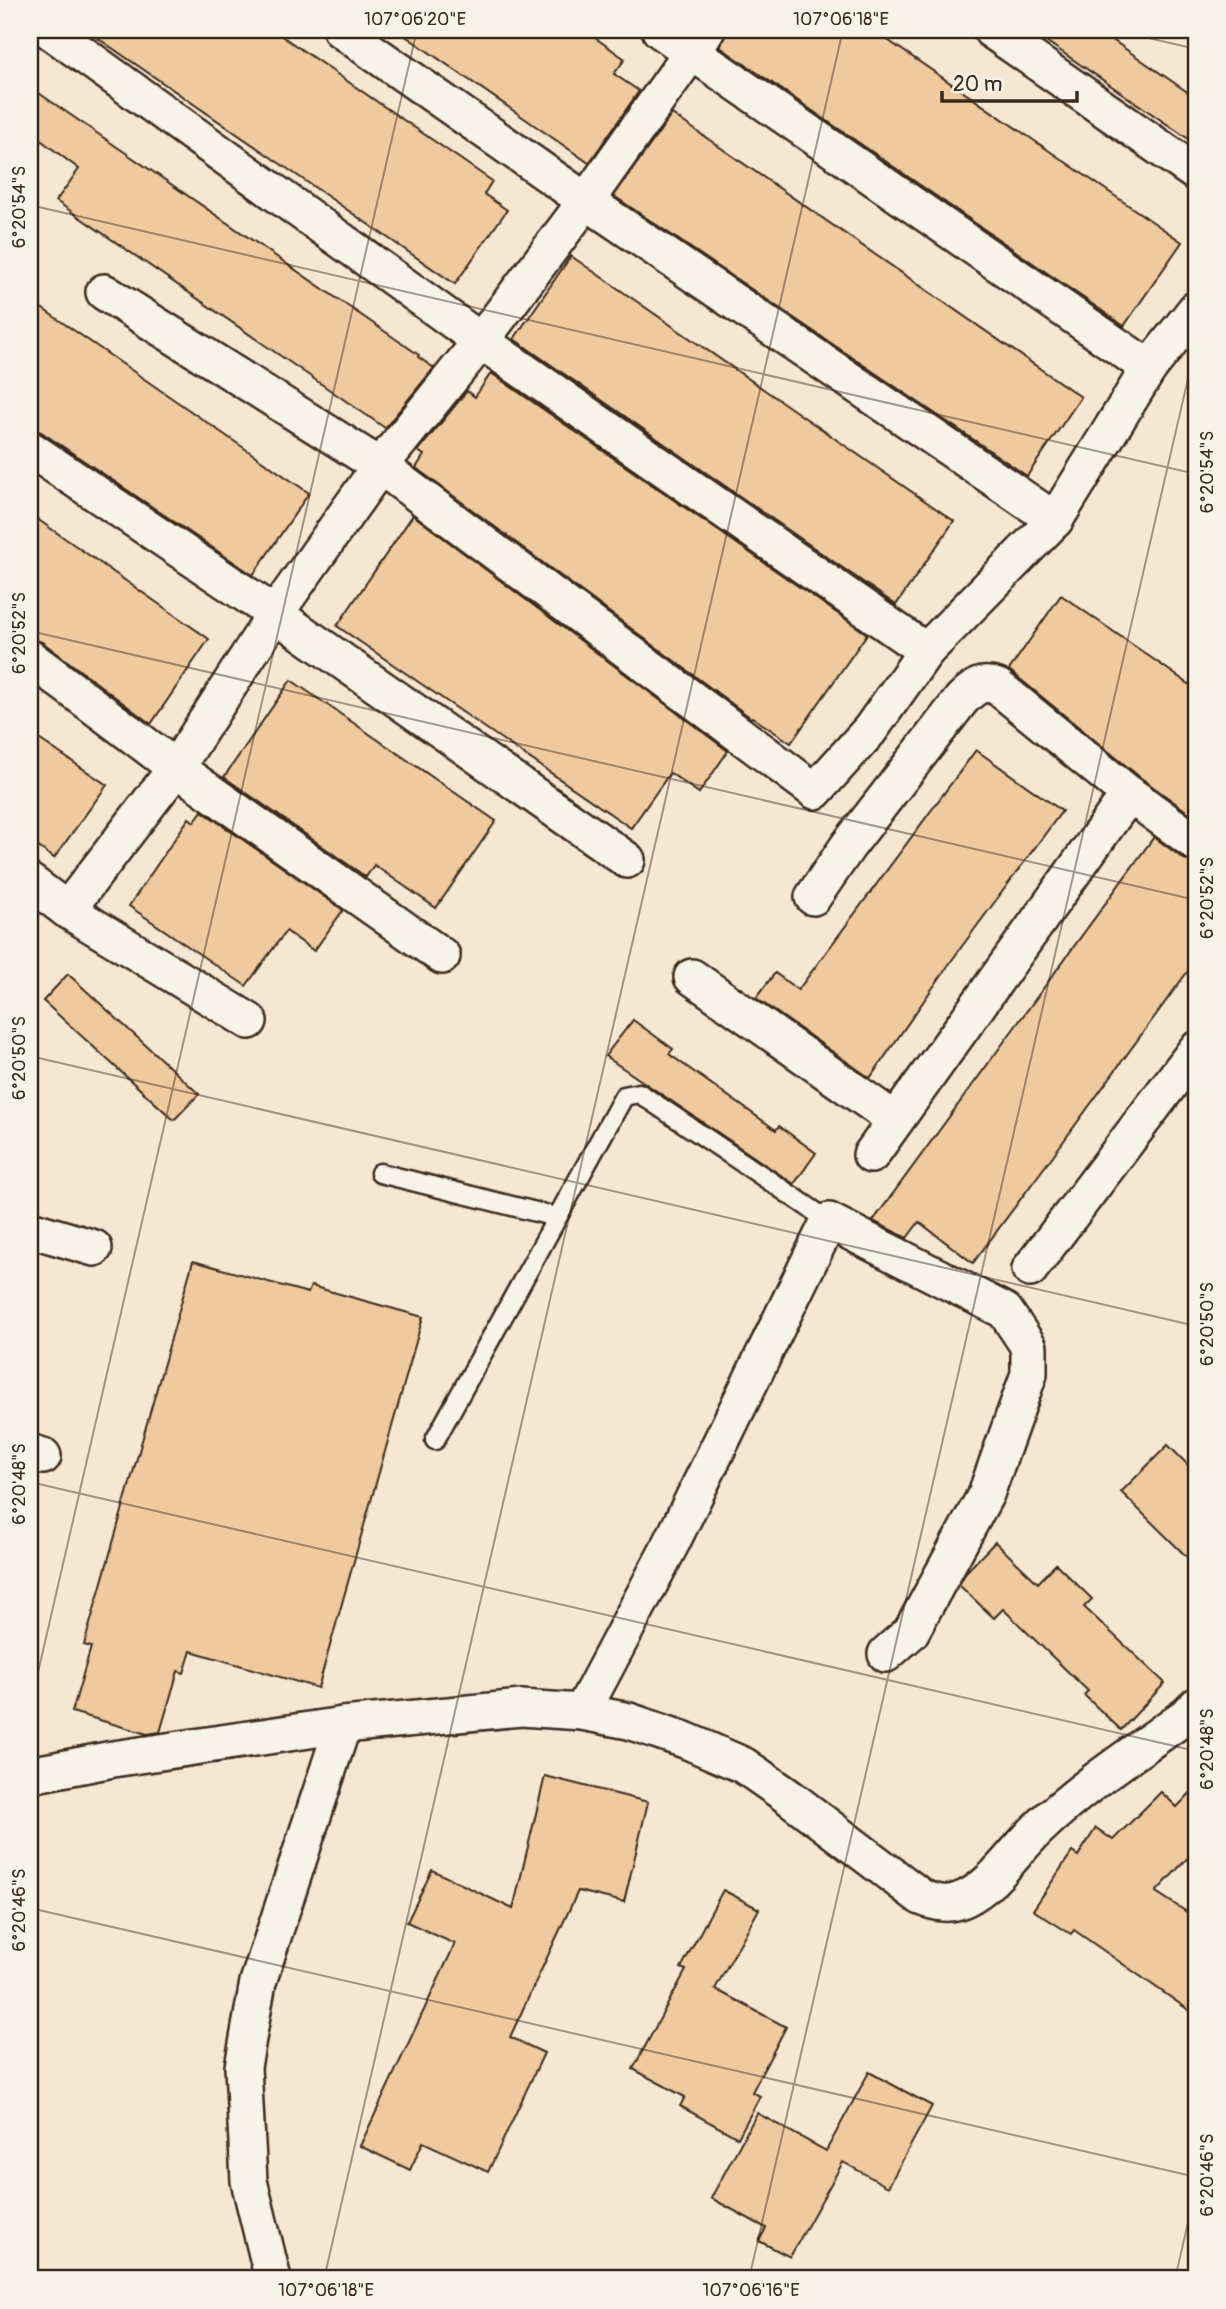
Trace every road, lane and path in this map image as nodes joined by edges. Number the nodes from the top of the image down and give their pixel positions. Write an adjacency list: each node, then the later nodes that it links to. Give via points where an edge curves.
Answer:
1 (50, 30): 10 (street)
2 (341, 30): 7 (street)
3 (660, 30): 5 (street)
4 (991, 30): 6 (street)
5 (699, 41): 7 (street); 11 (street)
6 (1196, 173)
7 (586, 201): 10 (street); 14 (street)
8 (104, 292): 13 (street)
9 (1196, 309): 11 (street)
10 (481, 341): 13 (street); 16 (street)
11 (1149, 368): 14 (street)
12 (30, 449): 15 (street)
13 (380, 466): 15 (street); 16 (street, via 815,790 870,730)
14 (1055, 520): 16 (street)
15 (275, 614): 18 (street); 21 (street)
16 (926, 651)
17 (30, 658): 18 (street)
18 (176, 768): 24 (street); 25 (street)
19 (1129, 794): 20 (street); 23 (street, via 988,683 962,699); 29 (street)
20 (1196, 844)
21 (626, 860)
22 (30, 881): 24 (street)
23 (813, 897)
24 (67, 911): 27 (street)
25 (442, 956)
26 (692, 977): 29 (street)
27 (249, 1021)
28 (1196, 1050): 36 (street)
29 (895, 1120): 30 (street)
30 (870, 1155)
31 (380, 1173): 32 (lane)
32 (556, 1217): 33 (lane, via 617,1105 633,1092); 37 (lane)
33 (829, 1221): 38 (street, via 1005,1311 1028,1347 1029,1374 986,1493 911,1632); 40 (street, via 672,1542)
34 (30, 1229): 35 (street)
35 (94, 1248)
36 (1030, 1269)
37 (435, 1440)
38 (886, 1654)
39 (1196, 1706): 40 (street, via 1082,1790 982,1889 953,1903 937,1904 921,1898 743,1765 640,1724)
40 (582, 1712): 41 (street, via 521,1708)
41 (343, 1725): 42 (street); 43 (street, via 258,1982 243,2067 249,2181)
42 (30, 1775)
43 (273, 2279)

